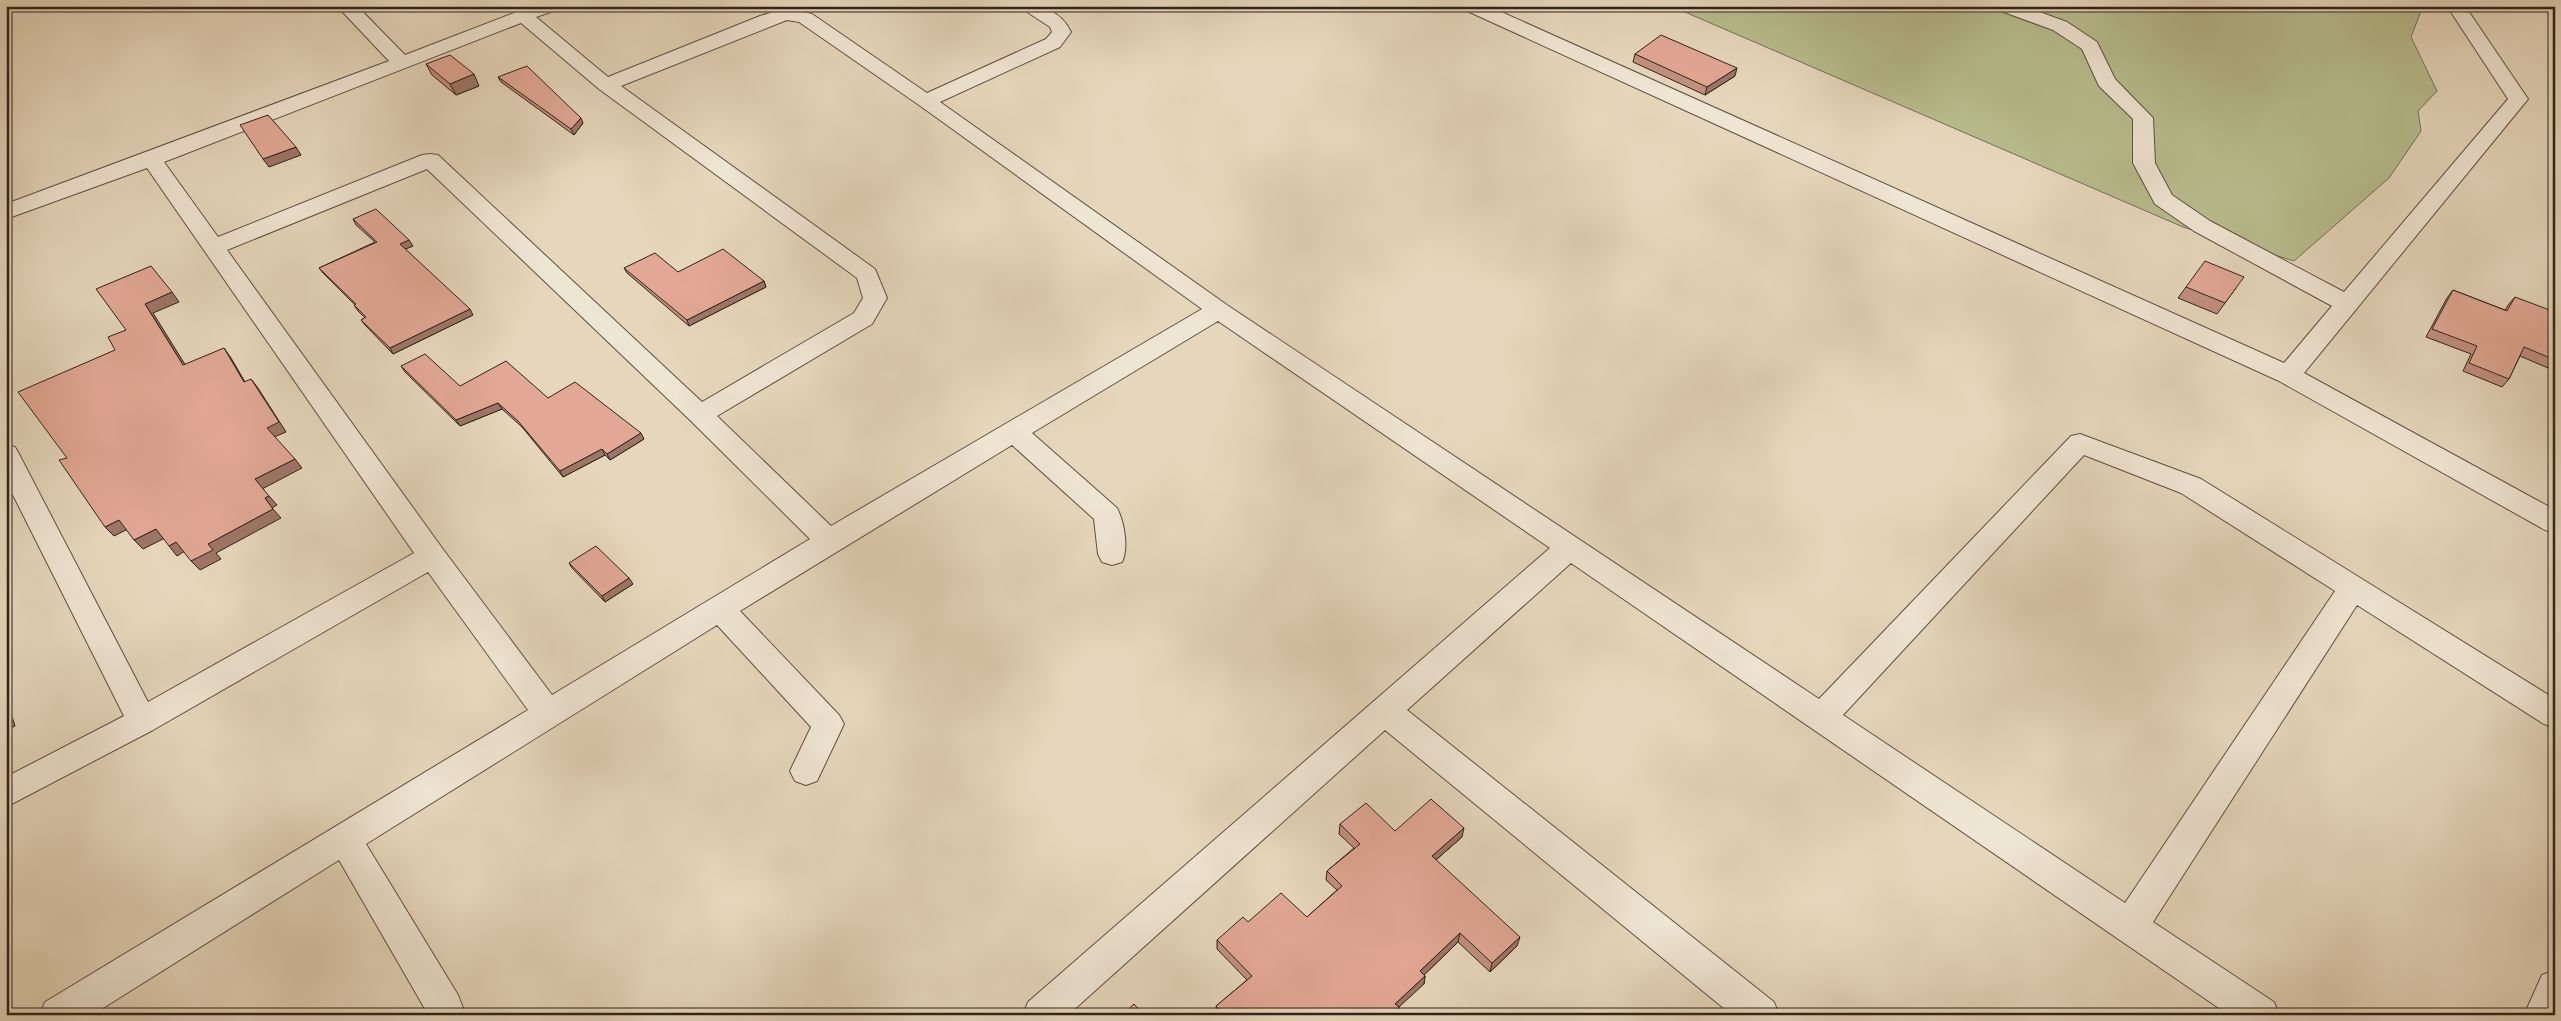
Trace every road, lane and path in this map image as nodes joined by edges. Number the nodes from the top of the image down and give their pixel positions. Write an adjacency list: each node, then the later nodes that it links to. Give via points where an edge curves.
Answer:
1 (346, 6): 8 (street)
2 (549, 6): 7 (street)
3 (1027, 6): 10 (street, via 1058,24 1062,32 1053,43)
4 (1472, 6): 16 (street)
5 (2005, 6): 14 (street, via 2060,26 2090,46 2106,82 2143,118 2144,163 2163,199 2202,226)
6 (2456, 6): 14 (street, via 2518,99)
7 (523, 16): 8 (street); 9 (street)
8 (402, 63): 11 (street)
9 (606, 85): 10 (street, via 786,14 805,18); 17 (street, via 867,274 875,298 863,318)
10 (926, 101): 15 (street)
11 (151, 159): 12 (street); 13 (street)
12 (6, 212)
13 (214, 246): 17 (street, via 430,160); 24 (street)
14 (2347, 304): 16 (street)
15 (1219, 310): 18 (street); 22 (street)
16 (2288, 375): 20 (street)
17 (700, 414): 21 (street)
18 (1015, 432): 21 (street); 23 (street, via 1107,515)
19 (6, 454): 31 (street)
20 (2555, 523)
21 (829, 541): 26 (street)
22 (1570, 547): 27 (street); 30 (street)
23 (1112, 554)
24 (432, 556): 28 (street); 31 (street)
25 (2353, 588): 29 (street); 30 (street, via 2191,486 2080,443); 35 (street)
26 (719, 608): 28 (street); 32 (street, via 828,724)
27 (1386, 712): 39 (street); 40 (street)
28 (548, 714): 34 (street)
29 (2555, 715)
30 (1821, 717): 35 (street)
31 (142, 720): 33 (street)
32 (806, 771)
33 (6, 793)
34 (344, 838): 37 (street); 38 (street, via 445,1008)
35 (2130, 926): 41 (street)
36 (2555, 987): 42 (street)
37 (58, 1015)
38 (441, 1015)
39 (1041, 1015)
40 (1761, 1015)
41 (2261, 1015)
42 (2542, 1015)

